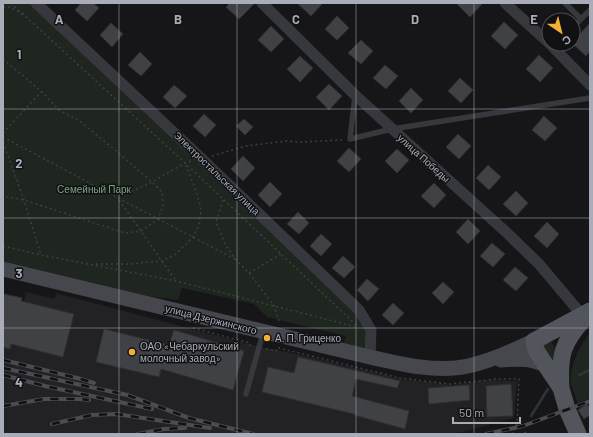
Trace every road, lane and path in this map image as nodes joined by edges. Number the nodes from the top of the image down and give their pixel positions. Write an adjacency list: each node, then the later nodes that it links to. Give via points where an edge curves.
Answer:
1 (11, 3): 9 (path)
2 (36, 3): 23 (street, Электростальская улица)
3 (262, 3): 16 (street, улица Победы)
4 (506, 3): 11 (street)
5 (565, 3): 8 (lane)
6 (3, 7): 9 (path, via 11,7)
7 (590, 10): 10 (lane)
8 (574, 12)
9 (28, 18): 24 (path)
10 (581, 19)
11 (541, 34)
12 (560, 52): 14 (street)
13 (3, 59): 15 (path)
14 (590, 84)
15 (42, 92): 19 (path); 25 (path, via 59,110 81,122)
16 (355, 95): 18 (street, улица Победы); 21 (lane)
17 (590, 98): 18 (lane)
18 (392, 129): 21 (lane); 43 (street, улица Победы, via 507,232)
19 (3, 133)
20 (3, 137): 27 (path)
21 (350, 139): 23 (path, via 286,141 246,146)
22 (3, 142): 28 (path)
23 (201, 158): 49 (street, Электростальская улица, via 359,310 371,330)
24 (185, 163): 25 (path); 29 (path); 32 (path, via 201,210 199,225)
25 (152, 182): 27 (path); 30 (path, via 162,192 163,205)
26 (3, 196): 28 (path)
27 (118, 198): 30 (path); 31 (path)
28 (24, 200): 31 (path, via 125,233); 35 (path)
29 (223, 200): 34 (path); 36 (path, via 216,222 225,244)
30 (158, 219): 31 (path); 32 (path)
31 (141, 232): 37 (path)
32 (193, 237): 36 (path); 37 (path, via 176,254)
33 (3, 246): 35 (path)
34 (281, 254): 40 (path); 42 (path, via 357,327)
35 (41, 255): 38 (path)
36 (235, 259): 40 (path)
37 (162, 261): 38 (path); 41 (path)
38 (92, 265): 41 (path)
39 (3, 269): 45 (main road, улица Дзержинского)
40 (249, 273): 42 (path)
41 (176, 281): 42 (path)
42 (274, 306): 47 (path, via 282,330)
43 (588, 313): 46 (main road); 51 (main road)
44 (193, 328): 48 (path, via 250,343 250,346)
45 (263, 332): 47 (main road, улица Дзержинского); 48 (lane)
46 (541, 337): 50 (main road, улица Дзержинского); 51 (main road, via 557,344)
47 (280, 342): 48 (path, via 276,351); 49 (main road, улица Дзержинского)
48 (259, 348): 52 (lane)
49 (370, 357): 50 (main road, улица Дзержинского, via 410,366 444,368 466,367)
50 (488, 361): 51 (main road, via 520,358)
51 (554, 362): 55 (main road, via 560,371 561,388)
52 (246, 394)
53 (516, 418): 54 (path, via 516,427)
54 (512, 434)
55 (578, 434)

